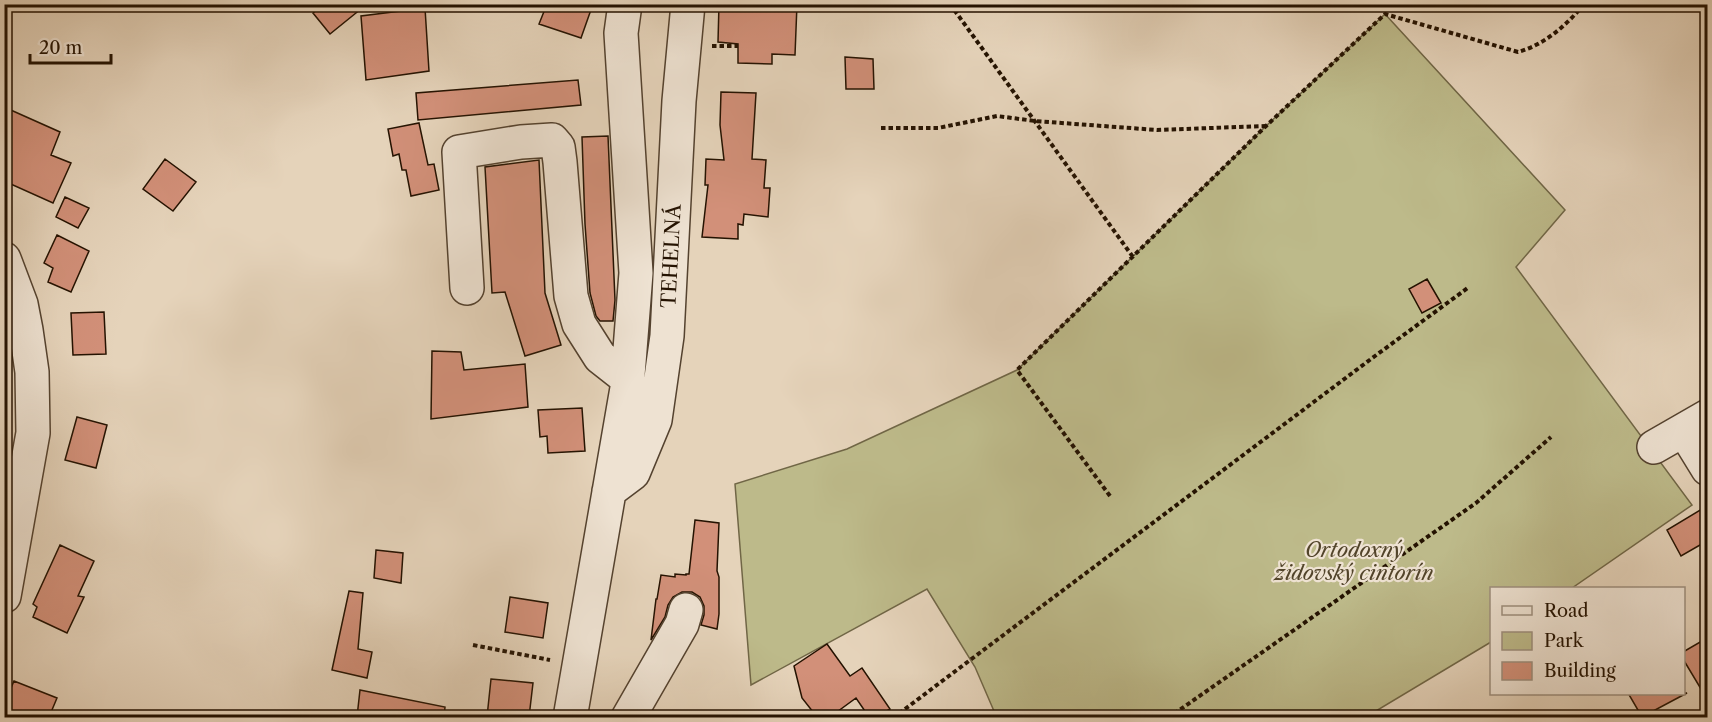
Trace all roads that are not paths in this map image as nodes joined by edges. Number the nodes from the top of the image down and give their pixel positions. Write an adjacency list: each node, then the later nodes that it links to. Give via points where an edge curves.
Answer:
1 (625, 4): 5 (street, TEHELNÁ, via 621,33 636,273)
2 (688, 4): 9 (street, TEHELNÁ, via 678,112 667,336 655,420 633,473)
3 (4, 259): 10 (street, via 26,330 32,372 33,433)
4 (467, 288): 5 (street, via 459,152 552,140 558,147 571,296 579,324 600,357)
5 (627, 379): 9 (street, TEHELNÁ)
6 (1696, 423): 7 (street); 8 (street)
7 (1654, 447)
8 (1707, 469)
9 (609, 491): 12 (street, TEHELNÁ)
10 (4, 596)
11 (686, 610): 13 (street, via 682,624)
12 (570, 717)
13 (628, 717)

